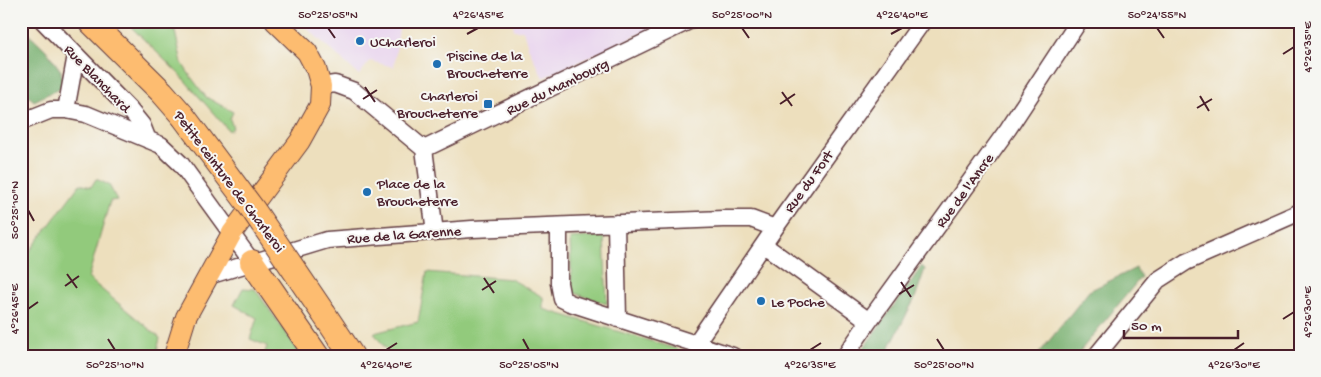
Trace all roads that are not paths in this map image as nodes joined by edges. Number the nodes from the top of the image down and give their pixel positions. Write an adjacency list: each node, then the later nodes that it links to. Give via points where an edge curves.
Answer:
1 (43, 21): 7 (street, Rue Blanchard)
2 (90, 21): 27 (highway, Petite ceinture de Charleroi, bridge, via 183,116 254,210)
3 (275, 21): 8 (main road, via 307,52)
4 (689, 21): 12 (street, Rue du Mambourg)
5 (923, 21): 16 (street, Rue du Fort)
6 (1079, 21): 23 (street, Rue de l'Ancre, via 1008,129)
7 (76, 55): 9 (street); 11 (street, Rue Blanchard, via 129,109 142,125)
8 (321, 86): 12 (street, via 335,84 354,91); 18 (main road, via 320,105 300,141)
9 (66, 110): 10 (street, via 51,110); 11 (street, via 86,114)
10 (21, 122)
11 (148, 140): 18 (street, via 161,145 180,164)
12 (424, 149): 17 (street)
13 (1300, 212): 30 (street, via 1186,262 1158,280)
14 (616, 223): 15 (street, Rue de la Garenne); 16 (street, Rue de la Garenne, via 751,219); 22 (street)
15 (559, 226): 17 (street, Rue de la Garenne); 22 (street, via 562,299)
16 (775, 228): 19 (street, Rue du Fort)
17 (435, 232): 20 (street, Rue de la Garenne, via 327,240)
18 (232, 233): 20 (street); 21 (main road)
19 (764, 245): 23 (street); 24 (street, Rue du Fort)
20 (252, 262): 21 (street, Rue de la Garenne); 26 (highway)
21 (208, 276): 25 (main road, via 186,317)
22 (618, 319): 24 (street)
23 (869, 321): 29 (street, Rue de l'Ancre)
24 (696, 342): 28 (street)
25 (174, 356)
26 (317, 356)
27 (352, 356)
28 (733, 356)
29 (845, 356)
30 (1096, 356)

